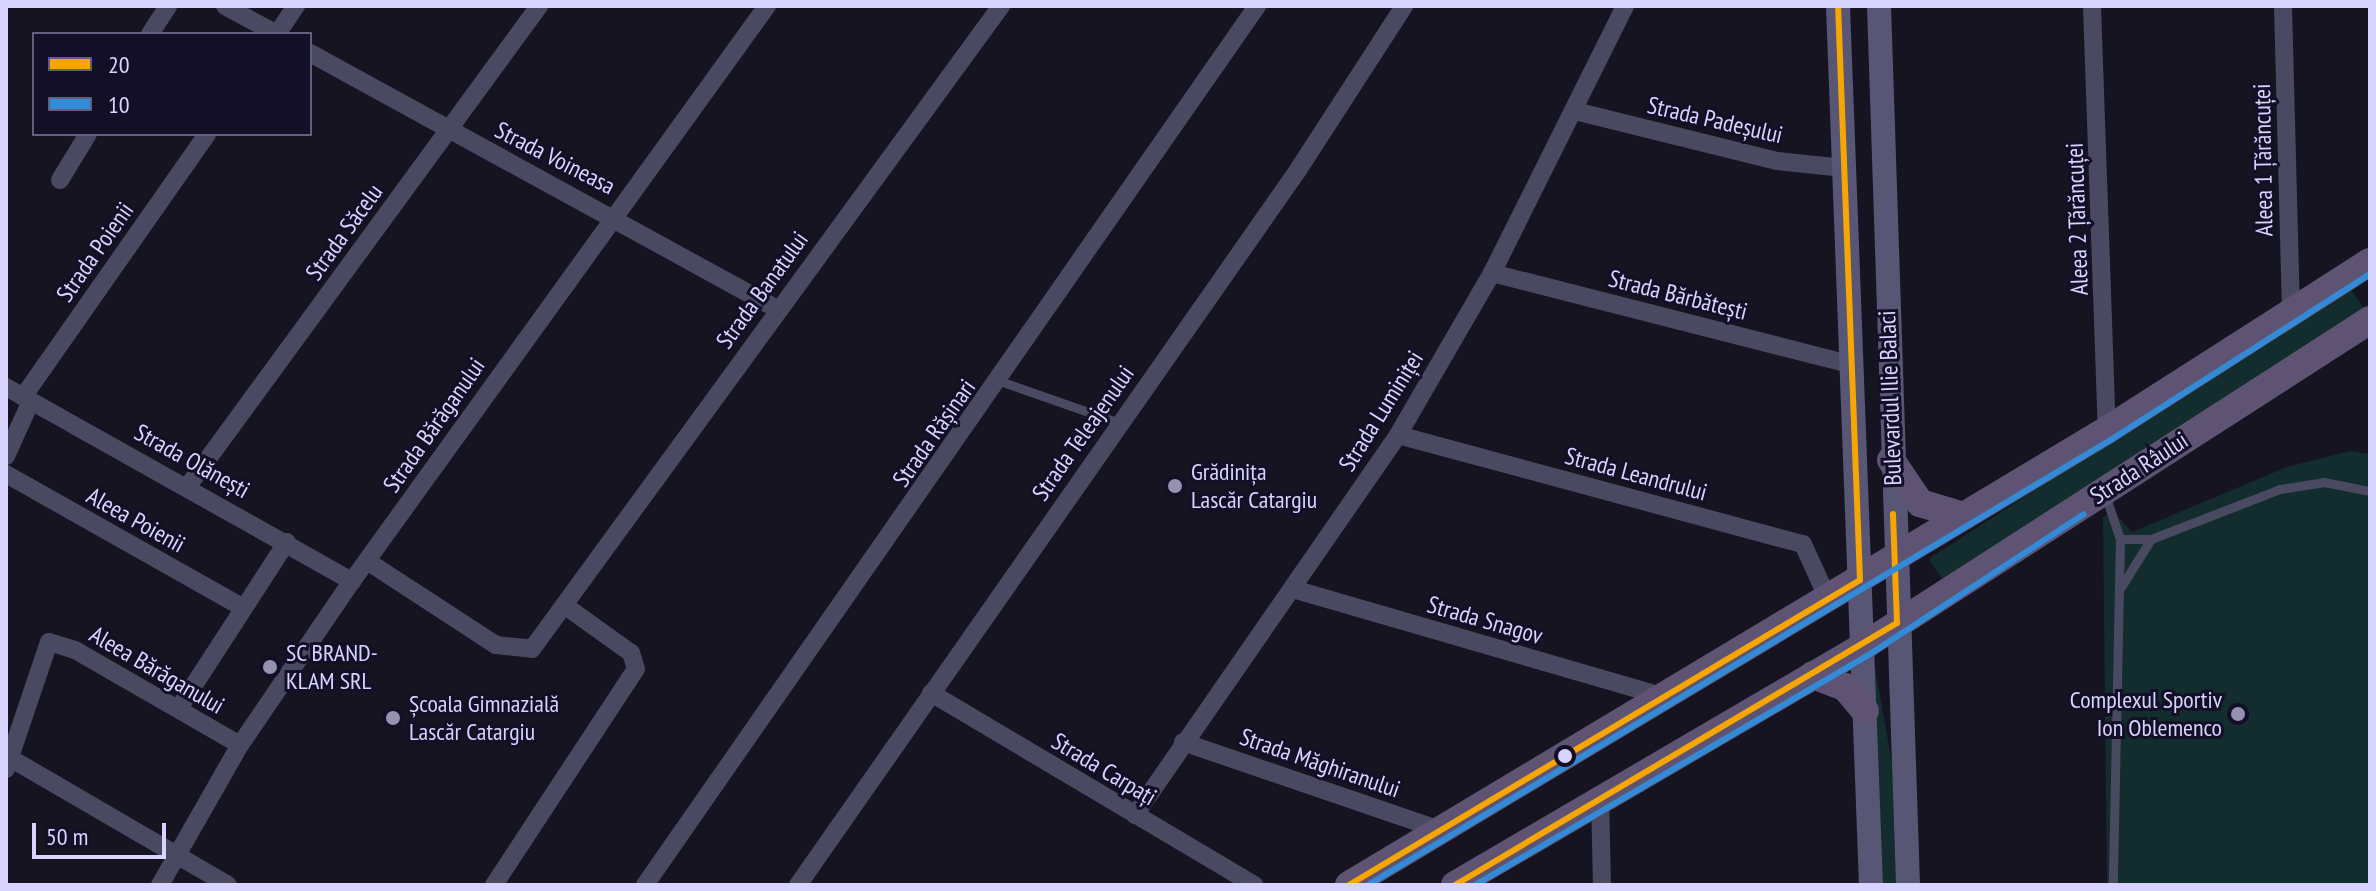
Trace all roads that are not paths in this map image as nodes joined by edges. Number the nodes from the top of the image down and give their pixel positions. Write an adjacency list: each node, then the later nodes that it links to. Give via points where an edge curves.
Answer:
1 (168, 6): 14 (street)
2 (225, 6): 15 (street)
3 (296, 6): 16 (street)
4 (539, 6): 19 (street, Strada Săcelu)
5 (767, 6): 24 (street, Strada Bărăganului)
6 (1001, 6): 27 (street, Strada Banatului)
7 (1257, 6): 31 (street, Strada Rășinari)
8 (1404, 6): 34 (street, Strada Teleajenului)
9 (1625, 6): 18 (street, Strada Luminiței)
10 (1838, 6): 22 (main road, Bulevardul Ilie Balaci)
11 (1879, 6): 38 (main road, Bulevardul Ilie Balaci)
12 (2092, 6): 35 (street, Aleea 2 Țărăncuței)
13 (2283, 6): 28 (street, Aleea 1 Țărăncuței)
14 (151, 32)
15 (273, 32)
16 (278, 32)
17 (312, 54): 19 (street, Strada Voineasa)
18 (1575, 111): 22 (street, Strada Padeșului, via 1777,161); 26 (street, Strada Luminiței)
19 (448, 130): 24 (street, Strada Voineasa); 40 (street, Strada Săcelu)
20 (87, 136): 23 (street)
21 (206, 136): 33 (street, Strada Poienii)
22 (1844, 168): 30 (main road, Bulevardul Ilie Balaci)
23 (60, 180)
24 (613, 214): 27 (street, Strada Voineasa); 48 (street, Strada Bărăganului)
25 (2370, 262): 28 (main road, Strada Râului)
26 (1492, 273): 30 (street, Strada Bărbătești); 36 (street, Strada Luminiței)
27 (777, 309): 54 (street, Strada Banatului)
28 (2291, 313): 35 (main road, Strada Râului)
29 (2369, 321): 41 (main road, Strada Râului)
30 (1852, 365): 49 (main road, Bulevardul Ilie Balaci)
31 (1000, 381): 34 (lane); 73 (street, Strada Rășinari)
32 (6, 387): 33 (street, Strada Olănești)
33 (27, 399): 37 (street); 40 (street, Strada Olănești)
34 (1119, 423): 59 (street, Strada Teleajenului)
35 (2107, 430): 43 (main road, Strada Râului)
36 (1398, 435): 52 (street, Strada Luminiței); 53 (street, Strada Leandrului, via 1803,544)
37 (6, 456)
38 (1891, 460): 43 (main road, via 1920,503); 47 (main road, Bulevardul Ilie Balaci)
39 (6, 474): 55 (street, Aleea Poienii)
40 (188, 486): 46 (street, Strada Olănești)
41 (2105, 489): 44 (lane, via 2107,515); 56 (main road, Strada Râului)
42 (2370, 491): 45 (lane, via 2324,482 2280,489)
43 (1964, 516): 47 (main road, Strada Râului)
44 (2120, 539): 45 (lane); 51 (lane)
45 (2151, 539): 51 (lane)
46 (287, 542): 50 (street, Strada Olănești); 55 (street)
47 (1894, 558): 49 (main road, Strada Râului); 56 (main road, Bulevardul Ilie Balaci)
48 (367, 561): 50 (street, Strada Bărăganului); 54 (street, Strada Banatului, via 496,645 532,649)
49 (1860, 580): 53 (main road, Strada Râului); 57 (main road, Bulevardul Ilie Balaci)
50 (352, 581): 64 (street, Strada Bărăganului)
51 (2121, 588): 81 (lane)
52 (1293, 589): 60 (street, Strada Snagov); 63 (street, Strada Luminiței)
53 (1828, 599): 60 (main road, Strada Râului)
54 (564, 605): 72 (street, via 631,653 636,669)
55 (242, 607): 61 (street)
56 (1897, 623): 57 (main road, Strada Râului); 80 (main road, Bulevardul Ilie Balaci)
57 (1862, 647): 58 (main road, Strada Râului); 62 (main road, Bulevardul Ilie Balaci)
58 (1813, 675): 62 (main road, via 1845,687); 66 (main road, Strada Râului)
59 (931, 693): 67 (street, Strada Carpați); 74 (street, Strada Teleajenului)
60 (1664, 697): 68 (main road, Strada Râului)
61 (179, 708): 64 (street, Aleea Bărăganului); 65 (street, Aleea Bărăganului, via 49,642)
62 (1865, 711): 79 (main road, Bulevardul Ilie Balaci)
63 (1183, 742): 67 (street, Strada Luminiței); 68 (street, Strada Măghiranului)
64 (240, 745): 69 (street, Strada Bărăganului)
65 (8, 764): 69 (street)
66 (1600, 797): 77 (main road, Strada Râului); 78 (street)
67 (1135, 815): 75 (street, Strada Carpați)
68 (1440, 830): 76 (main road, Strada Râului)
69 (176, 853): 70 (street, Strada Bărăganului); 71 (street)
70 (160, 885)
71 (228, 885)
72 (494, 885)
73 (645, 885)
74 (798, 885)
75 (1254, 885)
76 (1349, 885)
77 (1455, 885)
78 (1602, 885)
79 (1871, 885)
80 (1908, 885)
81 (2113, 885)

